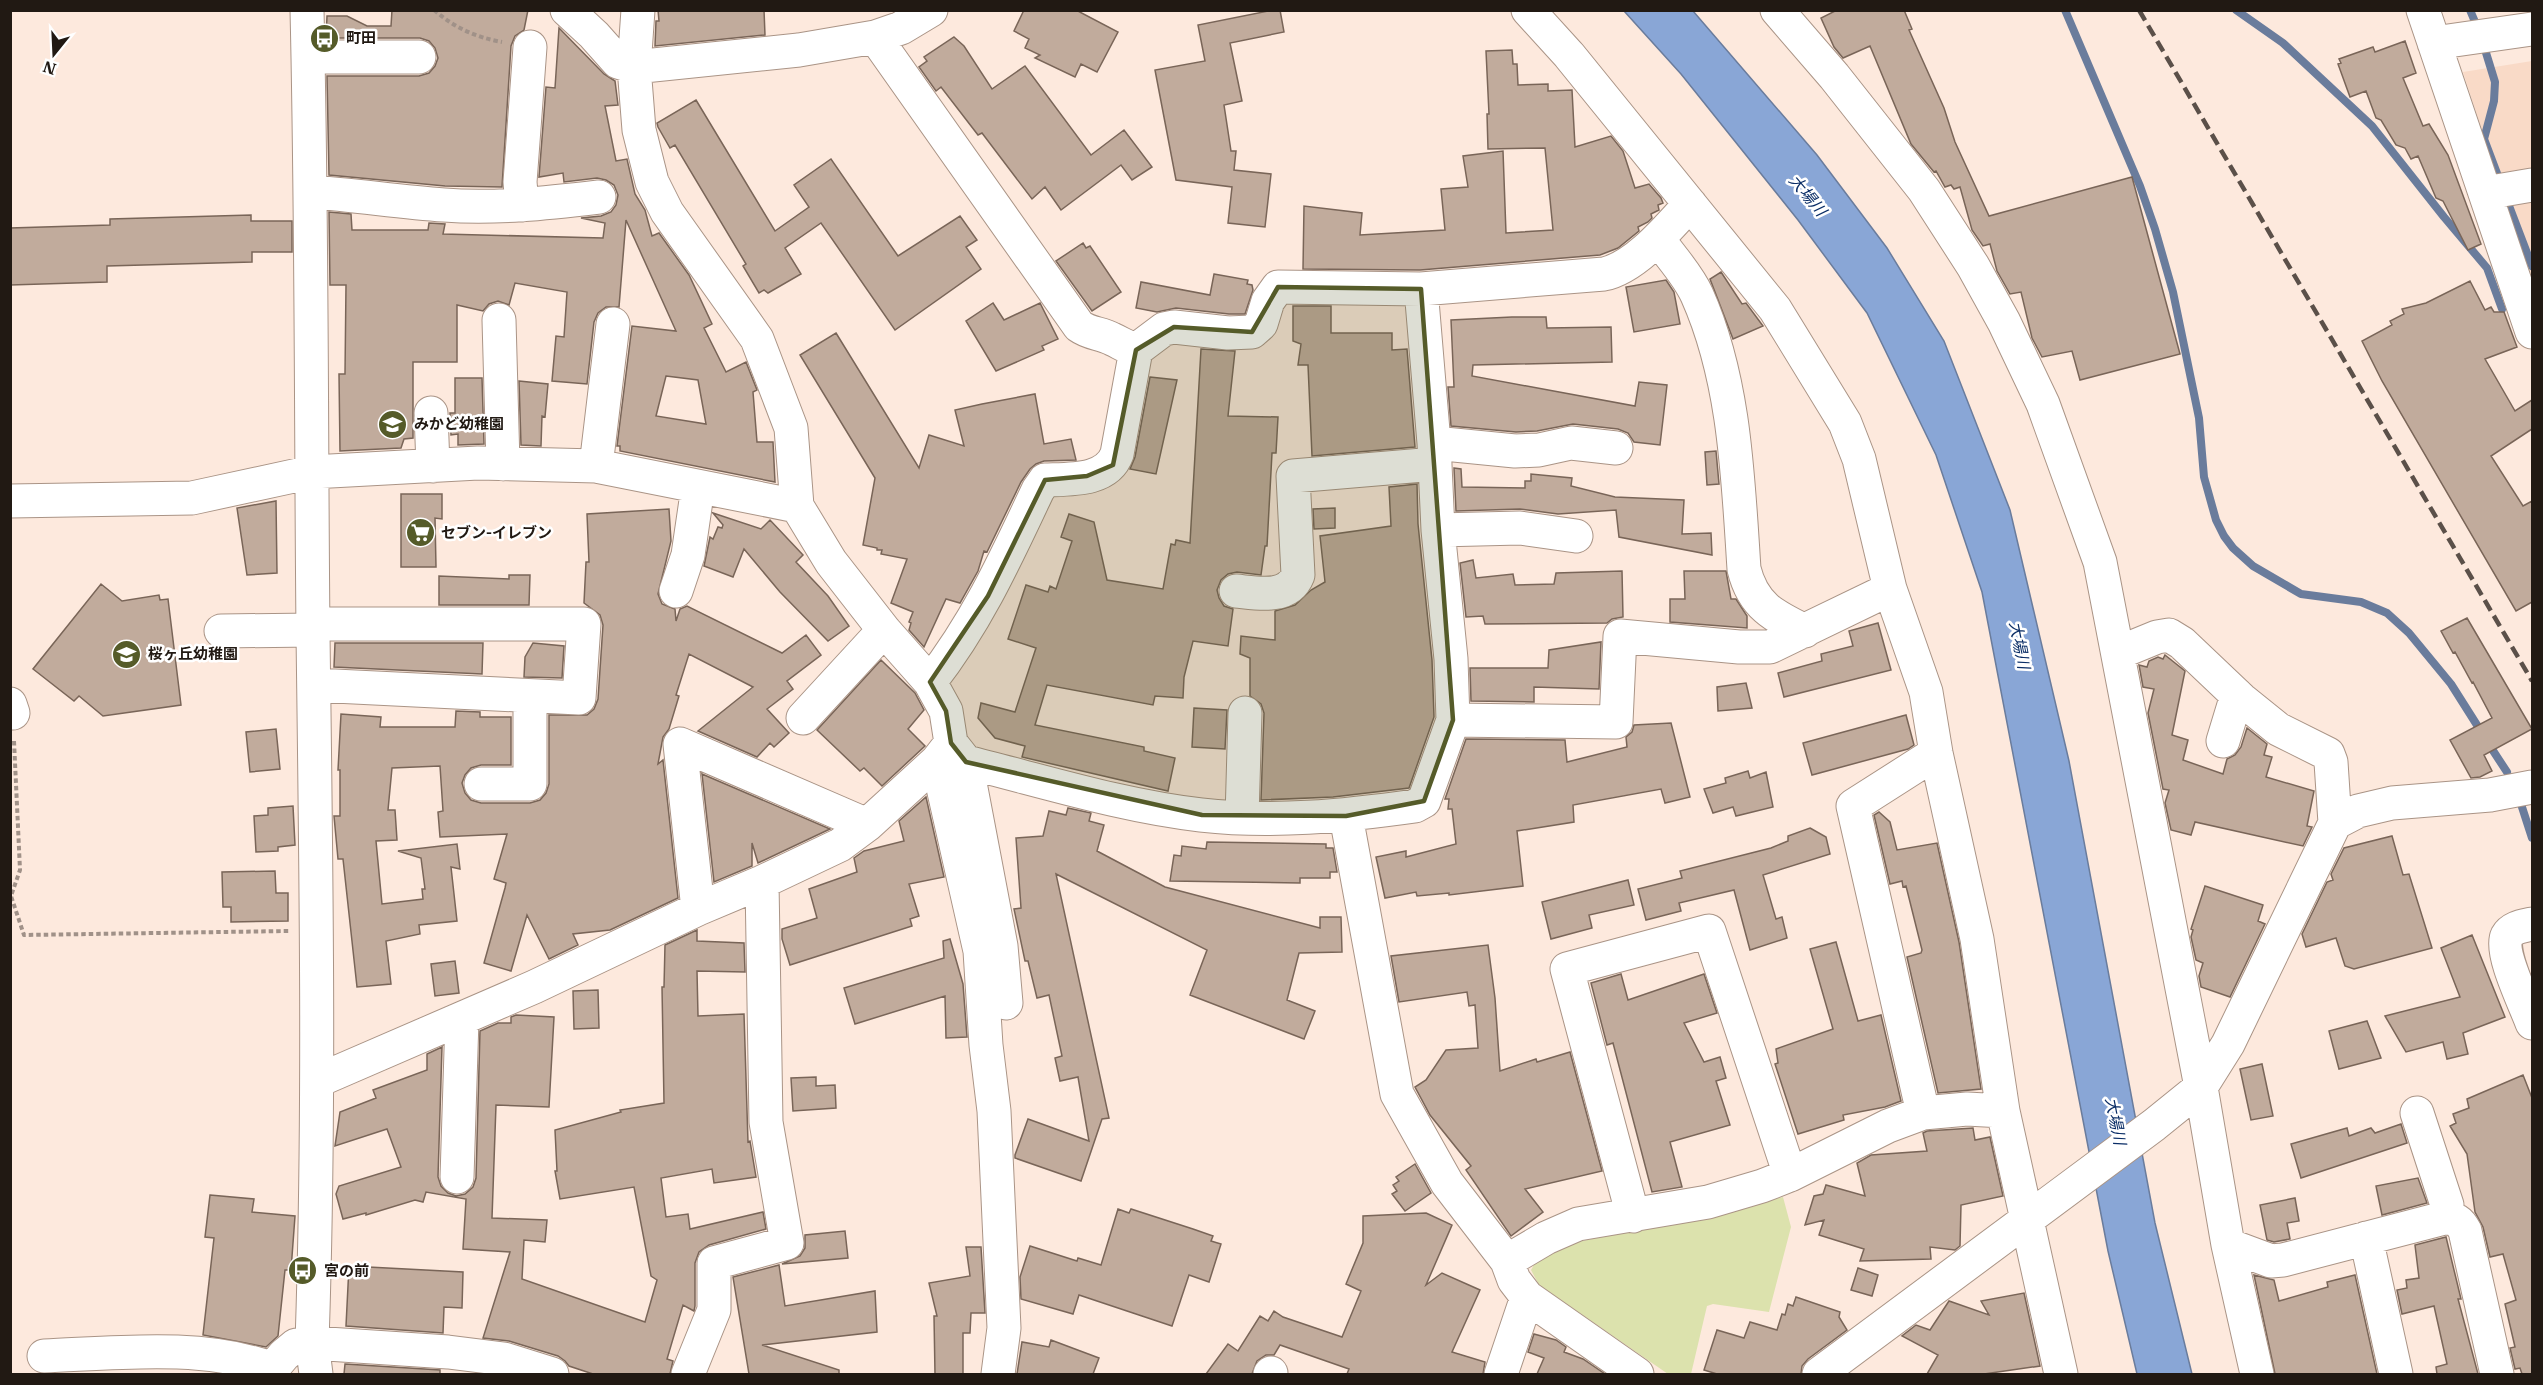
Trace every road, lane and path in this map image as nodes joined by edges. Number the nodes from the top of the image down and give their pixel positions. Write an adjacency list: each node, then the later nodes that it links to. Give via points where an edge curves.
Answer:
1 (307, 10): 12 (street)
2 (567, 10): 14 (street, via 618,62)
3 (638, 10): 14 (street)
4 (931, 10): 9 (street, via 901,28)
5 (1528, 10): 19 (street, via 1569,54)
6 (1777, 10): 46 (street, via 1923,190 2004,322 2043,404 2100,562)
7 (2423, 10): 10 (street)
8 (2532, 29): 10 (street)
9 (875, 37): 14 (street, via 799,50); 26 (street, via 1079,326)
10 (2434, 43): 17 (street)
11 (530, 47): 20 (street, via 520,182)
12 (308, 57): 13 (street); 16 (street)
13 (418, 57)
14 (634, 67): 36 (street, via 639,130 652,182 667,212 757,339 791,428)
15 (2532, 185): 17 (street)
16 (311, 192): 20 (street, via 445,206); 33 (street)
17 (2485, 193): 25 (street)
18 (599, 197): 20 (street)
19 (1690, 204): 21 (street); 39 (street, via 1775,309 1845,423 1858,459)
20 (522, 205)
21 (1658, 239): 22 (street, via 1617,271 1604,274); 45 (street, via 1696,293 1721,372 1734,437 1748,583 1772,615)
22 (1421, 289): 26 (street, via 1278,287 1268,300 1261,324 1252,332 1174,327 1164,329); 29 (street)
23 (499, 320): 30 (street)
24 (613, 324): 32 (street)
25 (2532, 332)
26 (1136, 350): 47 (street, via 1113,465 1103,473 1046,480 988,596)
27 (431, 413): 31 (street)
28 (1616, 448): 29 (street, via 1571,443 1539,450)
29 (1435, 453): 37 (street); 41 (street, via 1293,476 1298,575 1295,582 1274,595)
30 (503, 464): 31 (street); 32 (street)
31 (433, 465): 33 (street)
32 (596, 466): 34 (street)
33 (312, 472): 35 (street, via 192,498); 42 (street)
34 (698, 487): 36 (street); 40 (street, via 688,555)
35 (10, 501)
36 (797, 506): 43 (street, via 831,562)
37 (1438, 530): 38 (street, via 1520,528); 54 (street)
38 (1576, 536)
39 (1890, 589): 45 (street); 56 (street, via 1926,692)
40 (676, 591)
41 (1236, 591)
42 (313, 627): 44 (street); 48 (street); 50 (street, via 584,624 579,698)
43 (884, 630): 47 (street); 53 (street)
44 (221, 631)
45 (1805, 631): 54 (street, via 1770,647 1620,636 1616,722)
46 (2118, 653): 49 (street, via 2169,635); 72 (street)
47 (930, 682): 57 (street, via 946,711)
48 (314, 685): 50 (street); 67 (street)
49 (2237, 695): 55 (street); 62 (street, via 2278,729 2328,754)
50 (530, 697): 58 (street, via 530,784)
51 (12, 709): 67 (path, via 20,870 11,896 24,935)
52 (1245, 712): 61 (street)
53 (803, 718)
54 (1453, 720): 60 (street, via 1424,801 1415,806)
55 (2223, 741)
56 (1936, 753): 73 (street, via 1977,939); 74 (street, via 1853,806)
57 (951, 755): 61 (street, via 1156,809); 63 (street); 68 (street, via 1001,946); 91 (street, via 980,951 994,1111 1004,1317)
58 (481, 784)
59 (2532, 788): 62 (street, via 2392,803 2358,811)
60 (1346, 816): 61 (street); 83 (street, via 1397,1094 1447,1183)
61 (1242, 818)
62 (2335, 823): 72 (street, via 2228,1044)
63 (867, 825): 64 (street, via 840,845); 65 (street, via 680,744)
64 (762, 882): 65 (street); 90 (street, via 766,1122 787,1243 714,1263 714,1310)
65 (698, 909): 69 (street)
66 (2532, 924): 70 (street, via 2513,929 2505,945)
67 (318, 930): 71 (street)
68 (1006, 1003)
69 (462, 1019): 71 (street); 77 (street)
70 (2532, 1023)
71 (317, 1081): 86 (street)
72 (2197, 1091): 79 (street); 82 (street)
73 (2003, 1111): 74 (street); 79 (street)
74 (1923, 1113): 76 (street, via 1868,1135)
75 (2417, 1113): 80 (street, via 2447,1205)
76 (1790, 1175): 78 (street, via 1708,1202); 78 (street, via 1709,931 1568,969)
77 (457, 1177)
78 (1633, 1216): 83 (street, via 1578,1224)
79 (2033, 1216): 87 (street); 94 (street)
80 (2447, 1218): 81 (street); 97 (street, via 2460,1222 2465,1232)
81 (2366, 1238): 82 (street, via 2271,1261); 96 (street)
82 (2228, 1245): 95 (street)
83 (1508, 1261): 84 (street, via 1514,1280)
84 (1527, 1297): 92 (street); 93 (street)
85 (44, 1356): 88 (street, via 178,1352 244,1360)
86 (314, 1359): 88 (street, via 296,1345); 89 (street, via 459,1353 504,1359)
87 (1834, 1370)
88 (271, 1372)
89 (552, 1374)
90 (688, 1374)
91 (998, 1374)
92 (1501, 1374)
93 (1637, 1374)
94 (2061, 1374)
95 (2258, 1374)
96 (2396, 1374)
97 (2497, 1374)

